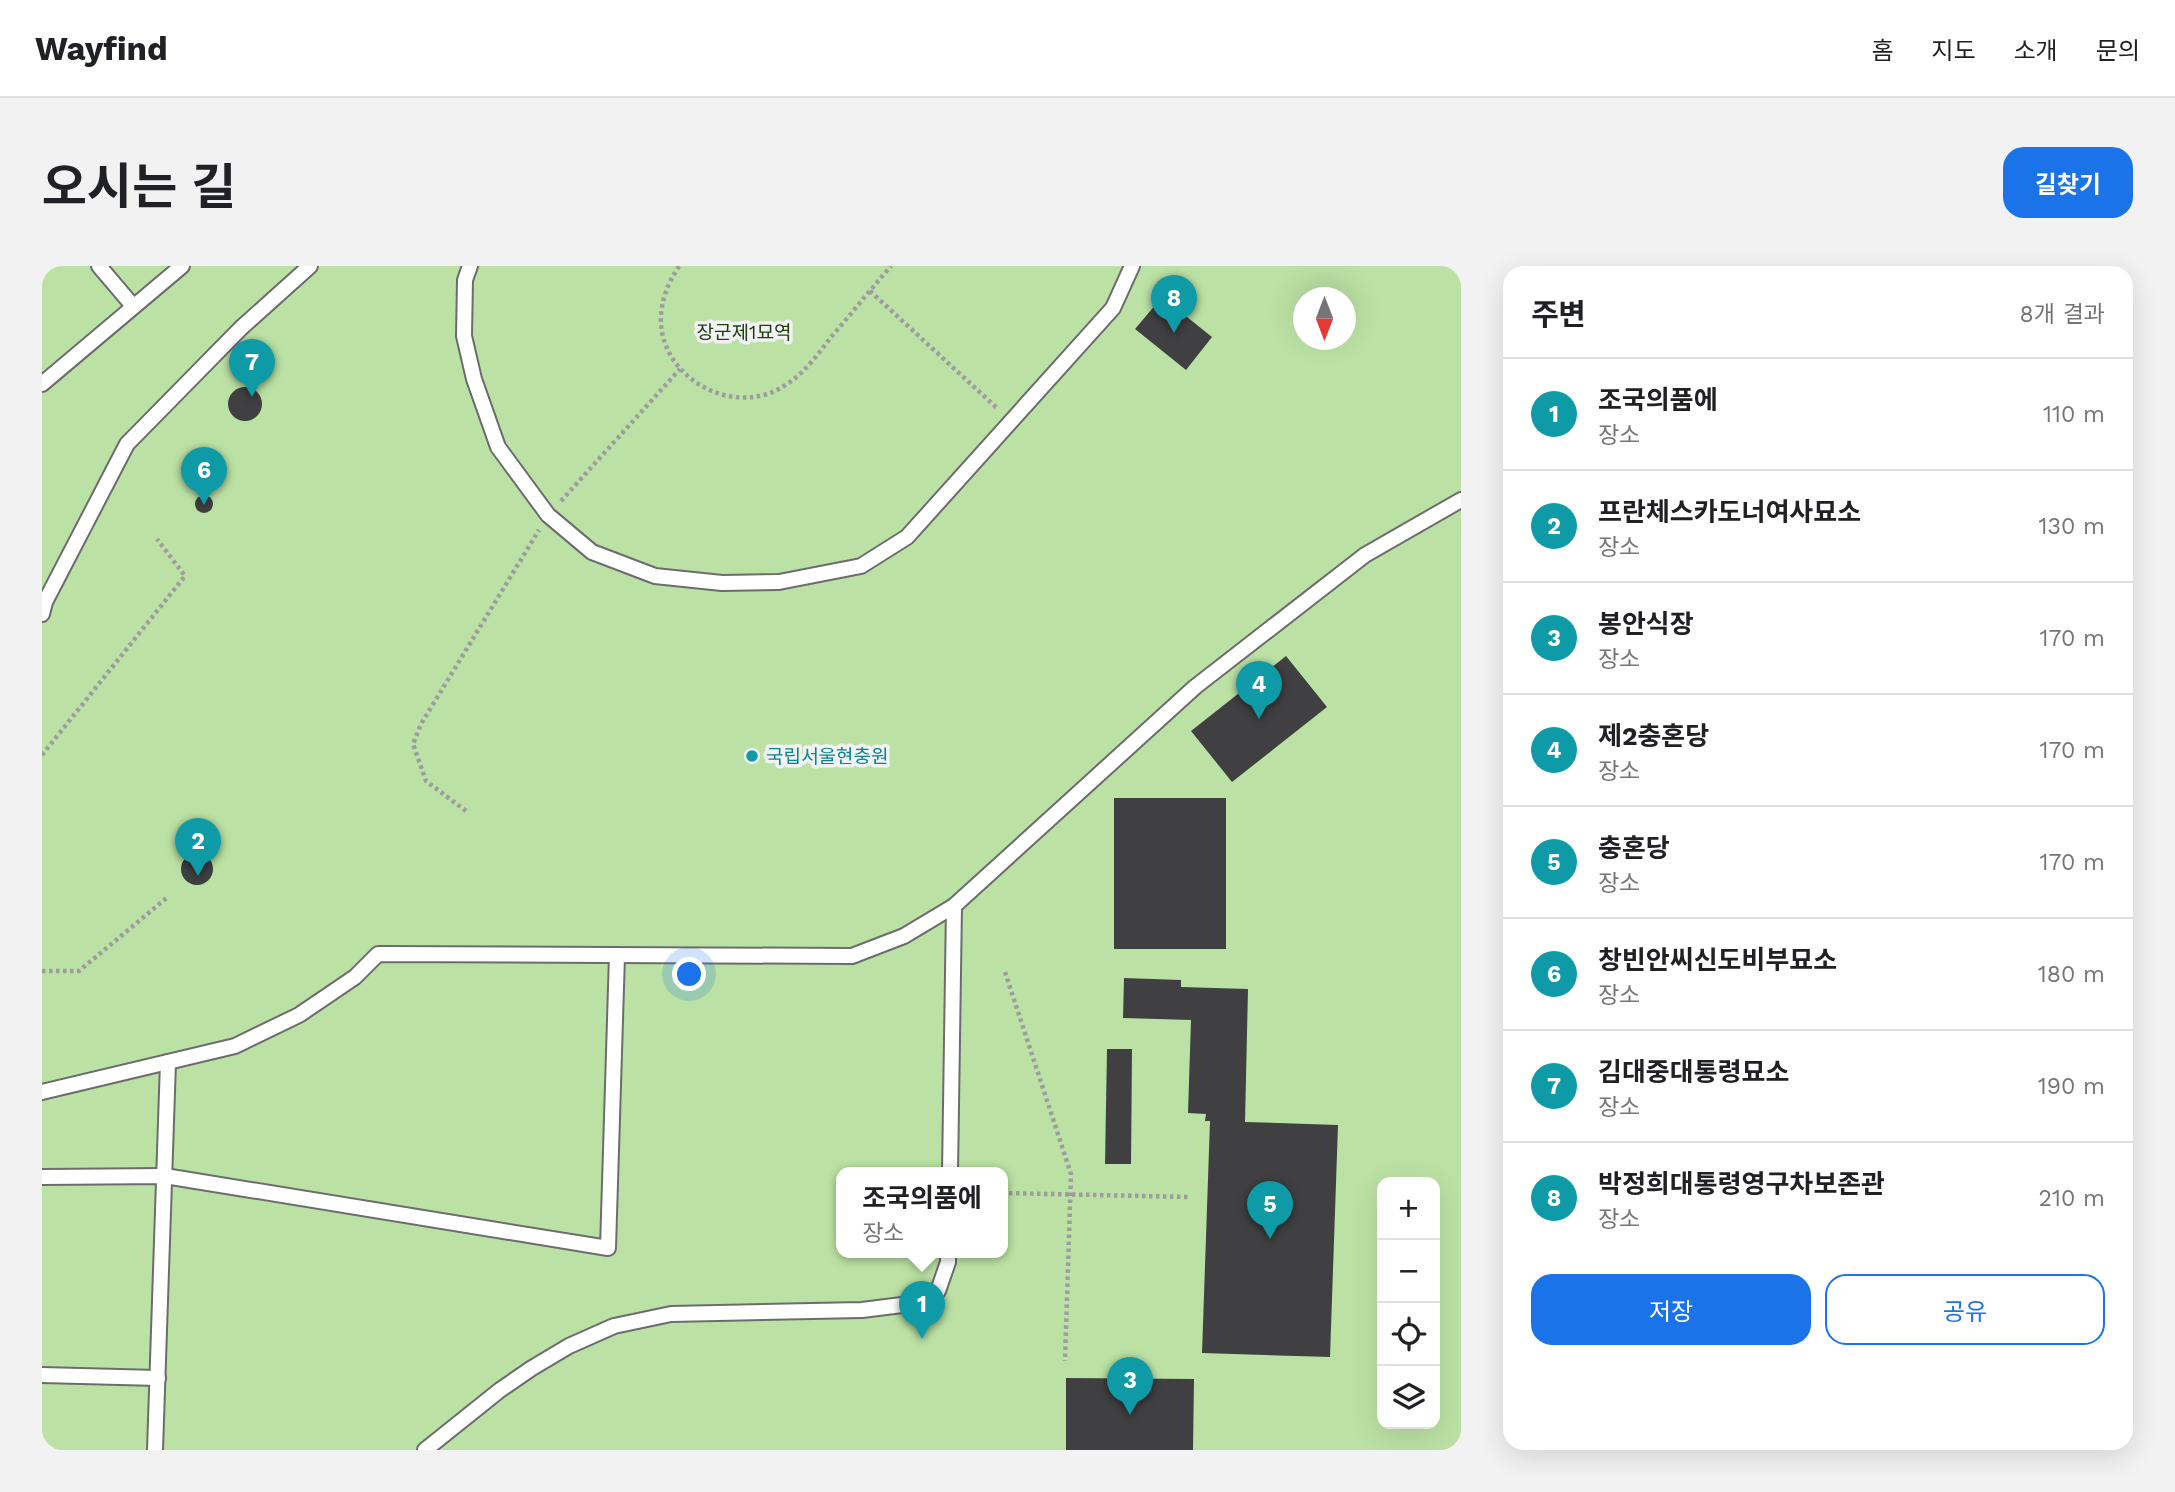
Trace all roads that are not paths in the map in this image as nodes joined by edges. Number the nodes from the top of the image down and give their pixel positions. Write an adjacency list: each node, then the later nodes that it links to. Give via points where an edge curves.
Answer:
1 (99, 266): 6 (lane)
2 (182, 266): 6 (lane)
3 (310, 266): 9 (lane, via 241,328 127,444)
4 (470, 266): 5 (lane, via 465,280 464,336 474,379 498,447 548,515 592,552 655,576 722,583 779,582 861,566 907,537 1113,308)
5 (1132, 266)
6 (134, 306): 7 (lane)
7 (42, 384)
8 (1461, 500): 10 (lane, via 1366,555 1195,687)
9 (42, 614)
10 (954, 906): 11 (lane, via 904,936 852,956); 14 (lane)
11 (617, 955): 12 (lane, via 378,954 355,977 299,1015 235,1046); 15 (lane, via 608,1248)
12 (168, 1062): 13 (lane); 15 (lane)
13 (42, 1092)
14 (950, 1167)
15 (165, 1176): 16 (lane); 19 (lane)
16 (42, 1177)
17 (948, 1258): 21 (lane, via 938,1291 910,1304 862,1310 671,1314 614,1326 532,1368)
18 (42, 1375): 19 (lane)
19 (158, 1378): 20 (lane)
20 (155, 1450)
21 (425, 1450)

